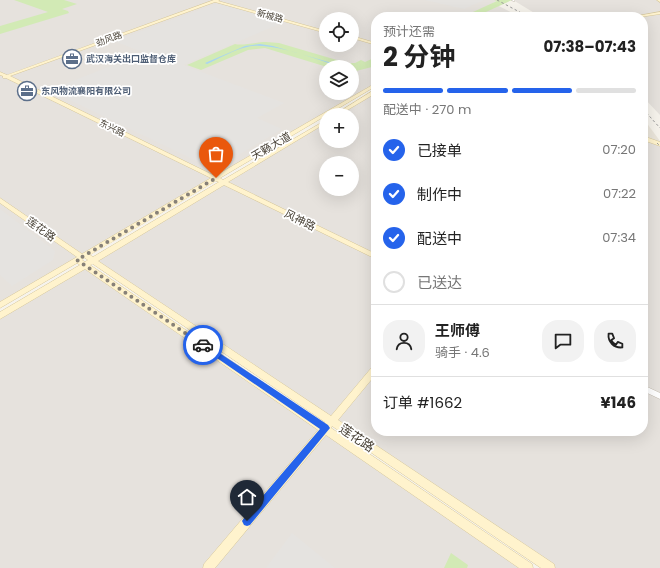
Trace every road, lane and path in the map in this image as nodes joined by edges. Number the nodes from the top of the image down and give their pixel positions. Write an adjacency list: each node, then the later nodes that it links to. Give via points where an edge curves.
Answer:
1 (216, 0): 5 (street, 新城路); 8 (street, 劲风路)
2 (660, 15): 3 (street); 4 (street)
3 (648, 16)
4 (648, 17)
5 (319, 29)
6 (359, 40): 7 (street)
7 (371, 44)
8 (2, 76): 17 (street, 东兴路)
9 (371, 87): 17 (street, 天籁大道)
10 (371, 94): 11 (street)
11 (348, 108)
12 (319, 125): 18 (street, 天籁大道)
13 (648, 138): 15 (street)
14 (648, 139): 16 (street)
15 (658, 140)
16 (660, 144)
17 (216, 178): 18 (street, 东兴路); 21 (street, 天籁大道)
18 (224, 183): 20 (street, 风神路); 21 (street, 天籁大道)
19 (0, 200): 21 (street, 莲花路)
20 (371, 254)
21 (85, 259): 22 (street, 天籁大道); 23 (street, 天籁大道); 27 (street, 莲花路)
22 (0, 305)
23 (0, 316)
24 (371, 374): 27 (street)
25 (648, 390): 26 (street)
26 (660, 396)
27 (328, 424): 28 (street); 29 (street, 莲花路); 30 (street, 莲花路)
28 (208, 568)
29 (528, 568)
30 (550, 568)

